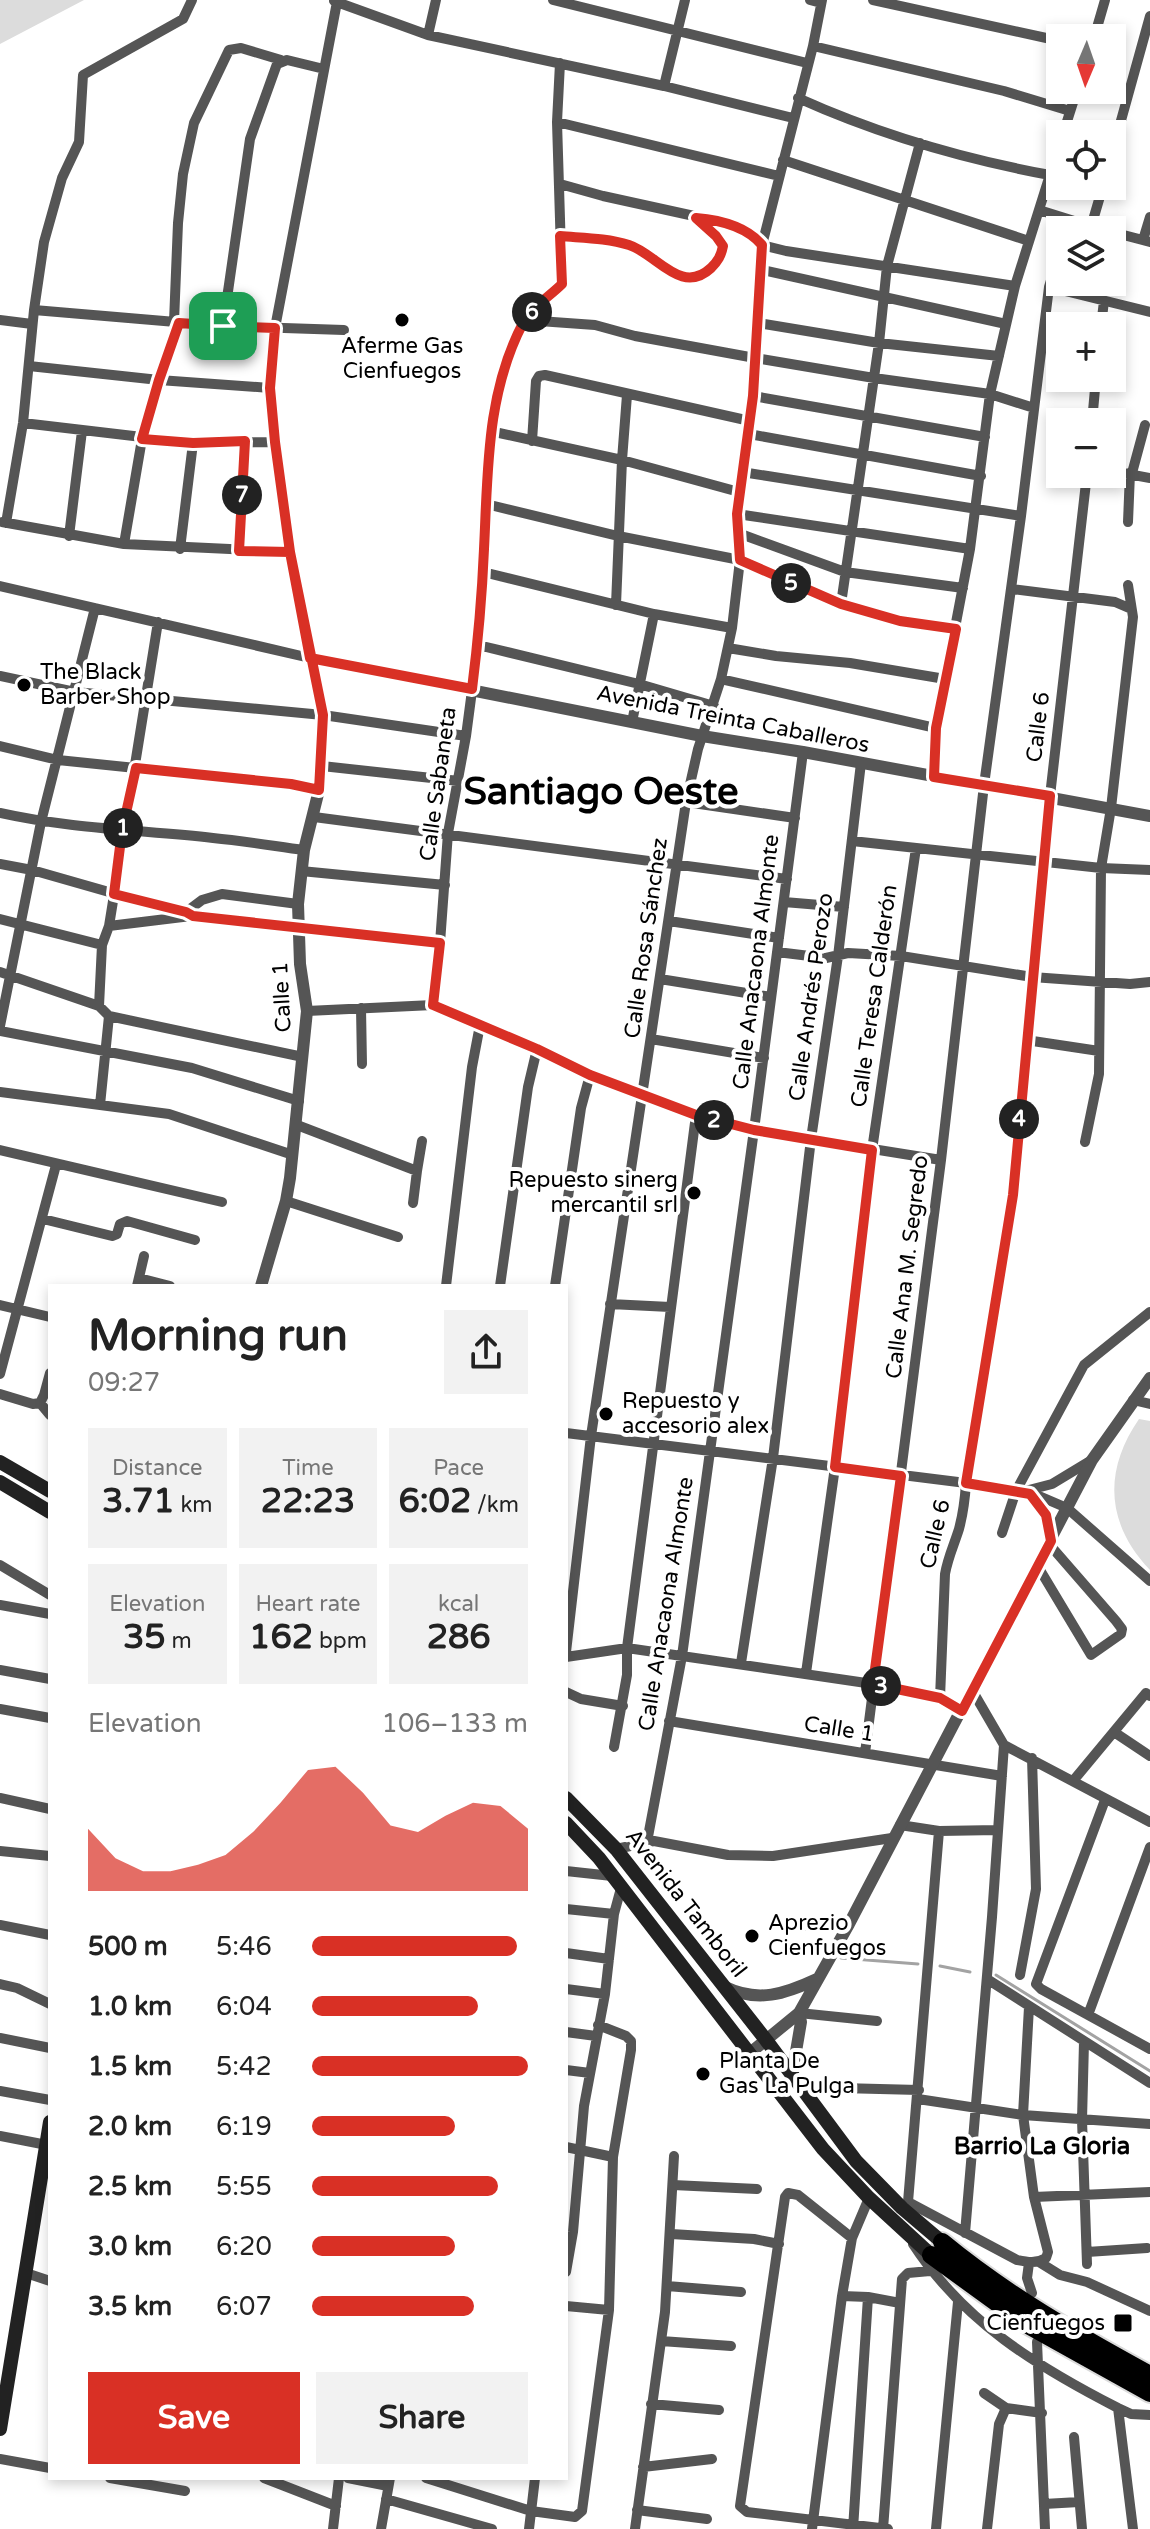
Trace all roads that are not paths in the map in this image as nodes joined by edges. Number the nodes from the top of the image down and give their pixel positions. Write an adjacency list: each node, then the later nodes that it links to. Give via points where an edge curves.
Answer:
1 (192, 0): 51 (street, via 183,19 83,75 79,142 62,178 44,242)
2 (436, 0): 13 (street)
3 (553, 0): 12 (street)
4 (685, 0): 12 (street)
5 (810, 0): 9 (street)
6 (873, 0): 14 (street)
7 (1105, 0): 11 (street)
8 (334, 1): 13 (street); 19 (street)
9 (822, 1): 15 (street, Calle Rosa Sánchez)
10 (1150, 16): 26 (street)
11 (1098, 24)
12 (678, 31): 18 (street); 20 (street)
13 (428, 35): 17 (street)
14 (1046, 38)
15 (813, 46): 18 (street, Calle Rosa Sánchez); 23 (street)
16 (281, 60): 19 (street); 56 (street, via 241,48 229,50 194,123 179,211); 60 (street, via 250,139)
17 (560, 63): 20 (street); 27 (street, Calle Sabaneta)
18 (807, 63): 21 (street, Calle Rosa Sánchez)
19 (324, 69): 61 (street)
20 (664, 86): 24 (street)
21 (798, 98): 24 (street, Calle Rosa Sánchez); 28 (street, via 856,124)
22 (1072, 104): 23 (street)
23 (1070, 111): 25 (street)
24 (793, 118): 29 (street, Calle Rosa Sánchez)
25 (1067, 120)
26 (1121, 120)
27 (557, 122): 31 (street); 32 (street, Calle Sabaneta)
28 (920, 143): 30 (street); 34 (street)
29 (783, 160): 31 (street, Calle Rosa Sánchez); 34 (street)
30 (1046, 174)
31 (779, 176): 43 (street, Calle Rosa Sánchez)
32 (560, 184): 38 (street); 39 (street, Calle Sabaneta)
33 (1046, 188): 35 (street)
34 (904, 199): 41 (street); 44 (street)
35 (1039, 210): 36 (street); 41 (street)
36 (1051, 216)
37 (1150, 217): 42 (street)
38 (696, 218): 39 (street, via 723,246 718,260 696,277 672,274 621,242); 43 (street, via 726,223)
39 (560, 236): 55 (street, Calle Sabaneta, via 562,284)
40 (1126, 236): 42 (street)
41 (1029, 241): 46 (street)
42 (1146, 241)
43 (762, 245): 44 (street); 45 (street, Calle Rosa Sánchez)
44 (887, 266): 46 (street); 49 (street)
45 (762, 270): 49 (street); 57 (street, Calle Rosa Sánchez)
46 (1015, 286): 59 (street)
47 (1048, 296): 73 (street, Calle Ana M. Segredo)
48 (1084, 296): 50 (street)
49 (883, 298): 59 (street); 63 (street)
50 (1104, 301): 52 (street); 53 (street)
51 (34, 310): 56 (street); 58 (street)
52 (1103, 312)
53 (1150, 312)
54 (0, 320): 58 (street)
55 (525, 320): 65 (street, via 595,325); 79 (street, Calle Sabaneta, via 507,363)
56 (176, 323): 60 (street); 68 (street)
57 (758, 323): 63 (street); 65 (street, Calle Rosa Sánchez)
58 (32, 324): 66 (street)
59 (1006, 324): 64 (street)
60 (223, 326): 61 (street)
61 (275, 328): 62 (street); 69 (street)
62 (344, 330)
63 (879, 343): 64 (street); 67 (street)
64 (999, 356): 70 (street)
65 (755, 358): 67 (street); 72 (street, Calle Rosa Sánchez)
66 (29, 366): 68 (street); 76 (street)
67 (874, 378): 70 (street); 74 (street)
68 (159, 380): 69 (street); 82 (street)
69 (270, 388): 85 (street)
70 (990, 394): 73 (street); 81 (street)
71 (627, 395): 75 (street); 84 (street, via 539,376); 88 (street)
72 (753, 396): 74 (street); 75 (street, Calle Rosa Sánchez)
73 (1034, 408): 100 (street, Calle Ana M. Segredo)
74 (868, 414): 81 (street); 87 (street)
75 (750, 421): 80 (street, Calle Rosa Sánchez)
76 (23, 423): 78 (street); 101 (street)
77 (1145, 425): 91 (street)
78 (82, 431): 82 (street); 105 (street)
79 (490, 431): 84 (street); 97 (street, Calle Sabaneta)
80 (749, 434): 87 (street); 89 (street, Calle Rosa Sánchez)
81 (985, 437): 92 (street)
82 (142, 439): 86 (street); 107 (street)
83 (245, 441): 85 (street); 86 (street); 110 (street)
84 (532, 441): 88 (street)
85 (275, 442): 111 (street)
86 (193, 443): 108 (street)
87 (862, 454): 92 (street); 96 (street)
88 (622, 460): 95 (street); 106 (street)
89 (742, 472): 95 (street, Calle Rosa Sánchez); 96 (street)
90 (1126, 472): 91 (street)
91 (1131, 473): 93 (street); 102 (street)
92 (981, 476): 98 (street)
93 (1150, 478)
94 (1085, 488): 119 (street, Calle 6)
95 (739, 492): 99 (street, Calle Rosa Sánchez)
96 (856, 492): 98 (street); 104 (street)
97 (486, 504): 106 (street); 113 (street, Calle Sabaneta)
98 (976, 510): 100 (street); 109 (street)
99 (737, 514): 103 (street, Calle Rosa Sánchez); 104 (street)
100 (1021, 516): 118 (street, Calle Ana M. Segredo)
101 (3, 522): 105 (street)
102 (1128, 522)
103 (738, 533): 112 (street, Calle Rosa Sánchez); 114 (street)
104 (851, 533): 109 (street); 114 (street)
105 (69, 536): 107 (street)
106 (618, 536): 112 (street); 121 (street)
107 (124, 544): 108 (street)
108 (180, 549): 110 (street)
109 (970, 549): 117 (street)
110 (239, 551): 111 (street)
111 (290, 552): 130 (street)
112 (740, 560): 120 (street); 126 (street, Calle Rosa Sánchez)
113 (483, 572): 121 (street); 128 (street, Calle Sabaneta)
114 (845, 572): 117 (street); 120 (street)
115 (1128, 585): 123 (street)
116 (0, 586): 122 (street)
117 (963, 588): 127 (street)
118 (1012, 589): 119 (street); 152 (street, Calle Ana M. Segredo)
119 (1073, 596): 123 (street); 154 (street, Calle 6)
120 (841, 604): 127 (street, via 900,621)
121 (616, 605): 124 (street)
122 (95, 608): 125 (street); 136 (street)
123 (1129, 608): 156 (street, via 1133,617)
124 (654, 614): 126 (street); 134 (street)
125 (158, 622): 130 (street); 137 (street)
126 (732, 628): 129 (street, Calle Rosa Sánchez)
127 (956, 629): 133 (street)
128 (478, 645): 134 (street); 135 (street, Calle Sabaneta)
129 (728, 648): 132 (street, Calle Rosa Sánchez); 133 (street)
130 (310, 658): 135 (street, Avenida Treinta Caballeros); 139 (street, Calle 1)
131 (0, 676): 136 (street)
132 (721, 679): 138 (street, Calle Rosa Sánchez); 141 (street)
133 (945, 679): 141 (street)
134 (639, 684): 138 (street); 140 (street)
135 (472, 689): 140 (street, Avenida Treinta Caballeros); 142 (street, Calle Sabaneta)
136 (75, 692): 137 (street); 146 (street)
137 (145, 699): 139 (street); 149 (street)
138 (714, 706): 143 (street, Calle Rosa Sánchez)
139 (323, 715): 142 (street); 148 (street, Calle 1)
140 (632, 722): 143 (street, Avenida Treinta Caballeros)
141 (936, 728): 150 (street)
142 (466, 736): 151 (street, Calle Sabaneta)
143 (702, 736): 145 (street, Avenida Treinta Caballeros); 155 (street, Calle Rosa Sánchez)
144 (0, 746): 146 (street)
145 (803, 752): 147 (street, Avenida Treinta Caballeros); 160 (street, Calle Anacaona Almonte)
146 (58, 760): 149 (street); 161 (street)
147 (861, 763): 150 (street, Avenida Treinta Caballeros); 164 (street, Calle Andrés Perozo)
148 (322, 766): 151 (street); 153 (street, Calle 1)
149 (136, 768): 153 (street); 162 (street)
150 (934, 777): 152 (street, Avenida Treinta Caballeros)
151 (459, 781): 163 (street, Calle Sabaneta)
152 (984, 785): 154 (street, Avenida Treinta Caballeros); 167 (street, Calle Ana M. Segredo)
153 (319, 790): 159 (street, Calle 1)
154 (1050, 796): 156 (street, Avenida Treinta Caballeros); 168 (street, Calle 6)
155 (686, 802): 160 (street); 170 (street, Calle Rosa Sánchez)
156 (1111, 808): 158 (street, Avenida Treinta Caballeros); 171 (street)
157 (0, 813): 161 (street)
158 (1150, 816)
159 (314, 817): 163 (street); 166 (street, Calle 1)
160 (795, 818): 175 (street, Calle Anacaona Almonte)
161 (41, 822): 162 (street); 172 (street)
162 (122, 831): 166 (street); 177 (street)
163 (448, 833): 170 (street); 176 (street, Calle Sabaneta)
164 (852, 841): 165 (street); 180 (street, Calle Andrés Perozo)
165 (916, 848): 167 (street); 192 (street, Calle Teresa Calderón)
166 (304, 850): 174 (street, Calle 1)
167 (977, 855): 168 (street); 193 (street, Calle Ana M. Segredo)
168 (1045, 862): 171 (street); 196 (street, Calle 6)
169 (0, 864): 172 (street)
170 (677, 865): 175 (street); 183 (street, Calle Rosa Sánchez)
171 (1101, 868): 173 (street); 198 (street)
172 (32, 870): 177 (street); 184 (street)
173 (1150, 870)
174 (301, 871): 176 (street); 179 (street, Calle 1)
175 (787, 879): 178 (street, Calle Anacaona Almonte)
176 (445, 885): 188 (street, Calle Sabaneta)
177 (114, 894): 181 (street); 185 (street)
178 (784, 902): 180 (street); 187 (street, Calle Anacaona Almonte)
179 (298, 904): 181 (street, via 222,894 202,900); 186 (street, Calle 1)
180 (844, 907): 191 (street, Calle Andrés Perozo)
181 (189, 914): 185 (street); 186 (street)
182 (0, 919): 184 (street)
183 (669, 921): 187 (street); 197 (street, Calle Rosa Sánchez)
184 (20, 923): 189 (street); 195 (street)
185 (109, 926): 189 (street)
186 (297, 928): 188 (street); 204 (street, Calle 1)
187 (779, 938): 190 (street, Calle Anacaona Almonte)
188 (440, 943): 201 (street, Calle Sabaneta)
189 (102, 945): 202 (street)
190 (777, 952): 191 (street); 200 (street, Calle Anacaona Almonte)
191 (838, 956): 192 (street); 224 (street, Calle Andrés Perozo)
192 (901, 956): 193 (street); 228 (street, Calle Teresa Calderón)
193 (965, 967): 196 (street); 230 (street, Calle Ana M. Segredo)
194 (1150, 968): 199 (street)
195 (5, 973): 202 (street); 207 (street)
196 (1032, 977): 198 (street); 209 (street, Calle 6)
197 (660, 979): 200 (street); 208 (street, Calle Rosa Sánchez)
198 (1101, 982): 199 (street); 211 (street)
199 (1148, 983)
200 (771, 997): 214 (street, Calle Anacaona Almonte)
201 (433, 1005): 203 (street); 206 (street)
202 (99, 1006): 205 (street)
203 (361, 1008): 204 (street); 215 (street)
204 (307, 1011): 213 (street, Calle 1)
205 (109, 1016): 212 (street); 213 (street)
206 (480, 1025): 210 (street); 242 (street)
207 (0, 1029): 212 (street)
208 (651, 1039): 214 (street); 218 (street, Calle Rosa Sánchez)
209 (1026, 1040): 211 (street); 269 (street, Calle 6, via 1013,1195)
210 (537, 1049): 216 (street); 243 (street)
211 (1099, 1051): 226 (street)
212 (106, 1053): 219 (street, via 192,1068); 220 (street)
213 (303, 1057): 219 (street, Calle 1)
214 (764, 1058): 223 (street, Calle Anacaona Almonte)
215 (362, 1064)
216 (590, 1075): 218 (street); 244 (street)
217 (0, 1092): 220 (street)
218 (643, 1097): 221 (street); 245 (street, Calle Rosa Sánchez)
219 (299, 1101): 222 (street, Calle 1)
220 (100, 1105): 229 (street, via 169,1114)
221 (696, 1115): 223 (street); 247 (street)
222 (297, 1125): 229 (street, Calle 1); 232 (street)
223 (754, 1130): 224 (street); 262 (street, Calle Anacaona Almonte)
224 (811, 1139): 228 (street); 263 (street, Calle Andrés Perozo)
225 (422, 1141): 232 (street)
226 (1085, 1142)
227 (0, 1150): 231 (street)
228 (872, 1150): 230 (street); 266 (street, Calle Teresa Calderón)
229 (293, 1155): 233 (street, Calle 1)
230 (941, 1160): 267 (street, Calle Ana M. Segredo)
231 (56, 1165): 234 (street); 236 (street)
232 (417, 1171): 235 (street)
233 (286, 1201): 237 (street); 241 (street, Calle 1)
234 (222, 1202)
235 (413, 1203)
236 (43, 1219): 238 (street, via 112,1236 127,1221); 248 (street)
237 (398, 1237)
238 (195, 1240)
239 (144, 1256): 240 (street)
240 (138, 1282)
241 (262, 1284)
242 (446, 1284)
243 (500, 1284)
244 (555, 1284)
245 (610, 1304): 247 (street); 260 (street, Calle Rosa Sánchez)
246 (0, 1305): 248 (street)
247 (670, 1307): 261 (street)
248 (18, 1310): 250 (street); 251 (street)
249 (1150, 1312): 271 (street, via 1084,1365)
250 (48, 1317)
251 (0, 1374)
252 (1150, 1378): 255 (street)
253 (48, 1380): 256 (street)
254 (0, 1394): 256 (street)
255 (1133, 1400): 257 (street); 264 (street)
256 (40, 1403): 258 (street)
257 (1150, 1404)
258 (48, 1413)
259 (568, 1433): 260 (street)
260 (591, 1436): 261 (street); 282 (street, Calle Rosa Sánchez)
261 (652, 1444): 262 (street); 283 (street)
262 (710, 1451): 263 (street); 285 (street, Calle Anacaona Almonte)
263 (773, 1458): 266 (street); 286 (street, Calle Andrés Perozo)
264 (1092, 1460): 271 (street, via 1052,1484); 272 (street)
265 (0, 1462): 270 (main road)
266 (835, 1467): 267 (street); 288 (street, Calle Teresa Calderón)
267 (901, 1476): 269 (street); 290 (street, Calle Ana M. Segredo)
268 (0, 1482): 273 (main road)
269 (966, 1483): 271 (street); 294 (street, Calle 6, via 945,1574)
270 (48, 1490)
271 (1022, 1492): 272 (street); 274 (street); 275 (street, via 1046,1515)
272 (1067, 1508): 275 (street); 278 (street)
273 (48, 1511)
274 (1002, 1533)
275 (1050, 1543): 277 (street); 277 (street, via 1116,1621 1121,1634 1091,1655)
276 (0, 1565): 279 (street)
277 (1037, 1565): 291 (street)
278 (1150, 1581)
279 (48, 1594)
280 (0, 1605): 281 (street)
281 (48, 1614)
282 (568, 1637)
283 (627, 1648): 284 (street); 285 (street); 295 (street)
284 (568, 1655)
285 (682, 1656): 286 (street); 299 (street, Calle Anacaona Almonte)
286 (741, 1663): 288 (street)
287 (0, 1670): 289 (street)
288 (806, 1673): 290 (street)
289 (48, 1679)
290 (873, 1684): 294 (street); 303 (street, Calle Ana M. Segredo)
291 (972, 1690): 297 (street); 301 (street)
292 (568, 1693): 295 (street)
293 (1150, 1696): 300 (street, via 1146,1693)
294 (940, 1698): 297 (street)
295 (623, 1706): 302 (street)
296 (0, 1709): 298 (street)
297 (962, 1711): 306 (street)
298 (48, 1718)
299 (669, 1721): 303 (street, Calle 1); 319 (street, Calle Anacaona Almonte)
300 (1114, 1732): 304 (street); 308 (street)
301 (1004, 1745): 305 (street); 307 (street)
302 (614, 1747)
303 (865, 1753): 306 (street, Calle 1)
304 (1150, 1756)
305 (1032, 1758): 308 (street); 334 (street, via 1036,1889)
306 (933, 1764): 307 (street, Calle 1); 315 (street)
307 (1002, 1776): 316 (street)
308 (1073, 1781): 311 (street)
309 (0, 1798): 312 (street)
310 (568, 1800): 321 (main road, Avenida Tamboril)
311 (1105, 1800): 313 (street); 344 (street, via 1036,1983)
312 (48, 1809)
313 (1150, 1822)
314 (568, 1825): 325 (main road, Avenida Tamboril)
315 (900, 1825): 317 (street); 318 (street)
316 (998, 1830): 317 (street); 336 (street)
317 (939, 1831): 359 (street)
318 (892, 1838): 319 (street, via 773,1856); 328 (street)
319 (647, 1842): 321 (street)
320 (1150, 1847): 344 (street)
321 (616, 1849): 338 (main road, Avenida Tamboril)
322 (0, 1851): 323 (street)
323 (48, 1856)
324 (568, 1871): 325 (street)
325 (617, 1882): 327 (street); 353 (main road, Avenida Tamboril)
326 (568, 1909): 327 (street)
327 (614, 1914): 333 (street)
328 (849, 1924): 330 (street); 335 (street)
329 (0, 1925): 331 (street)
330 (783, 1927)
331 (48, 1935)
332 (568, 1953): 333 (street)
333 (609, 1959): 340 (street)
334 (1020, 1975)
335 (817, 1979): 338 (street, via 773,1996); 343 (street)
336 (987, 1979): 342 (street); 361 (street)
337 (0, 1984): 341 (street)
338 (722, 1986): 349 (main road, Avenida Tamboril)
339 (568, 1989): 340 (street)
340 (605, 1994): 346 (street)
341 (48, 2003)
342 (1029, 2007): 350 (street); 362 (street)
343 (799, 2013): 345 (street); 349 (street); 356 (street)
344 (1088, 2015): 352 (street)
345 (877, 2021)
346 (597, 2030): 347 (street); 355 (street); 371 (street, via 618,2032 631,2041)
347 (568, 2032)
348 (0, 2038): 351 (street)
349 (766, 2040): 353 (street); 356 (main road, Avenida Tamboril)
350 (1084, 2042): 357 (street); 363 (street)
351 (48, 2048)
352 (1150, 2049)
353 (750, 2053): 377 (main road, Avenida Tamboril, via 823,2149)
354 (568, 2070): 355 (street)
355 (590, 2073): 369 (street)
356 (796, 2081): 359 (street); 378 (main road, Avenida Tamboril, via 856,2161)
357 (1150, 2083)
358 (0, 2091): 360 (street)
359 (919, 2095): 361 (street); 378 (street)
360 (48, 2100)
361 (975, 2107): 362 (street); 380 (street)
362 (1023, 2115): 363 (street); 376 (street)
363 (1082, 2120): 364 (street); 375 (street)
364 (1150, 2124)
365 (0, 2136): 367 (street)
366 (48, 2137): 367 (main road)
367 (47, 2145): 387 (main road)
368 (568, 2147): 369 (street)
369 (580, 2148): 371 (street); 379 (street)
370 (674, 2156): 372 (street)
371 (613, 2157): 397 (street)
372 (673, 2185): 373 (street); 381 (street)
373 (757, 2189)
374 (1150, 2192): 375 (street)
375 (1084, 2195): 376 (street); 384 (street, via 1087,2258)
376 (1034, 2197): 386 (street, via 1048,2252)
377 (869, 2198): 382 (street); 385 (main road, Avenida Tamboril)
378 (905, 2205): 380 (street); 385 (main road, Avenida Tamboril)
379 (569, 2231)
380 (965, 2233): 386 (street, via 1017,2260)
381 (671, 2234): 383 (street); 389 (street)
382 (852, 2238): 383 (street, via 798,2195 788,2193); 392 (street)
383 (779, 2244): 433 (street, via 740,2506 747,2512)
384 (1147, 2248)
385 (934, 2256): 394 (street); 395 (street, via 904,2275); 403 (highway); 405 (highway, via 1026,2324)
386 (1034, 2262): 391 (street, via 1027,2278); 398 (street)
387 (26, 2273): 388 (street); 412 (main road)
388 (48, 2280)
389 (667, 2286): 390 (street); 399 (street)
390 (741, 2292)
391 (1032, 2293)
392 (842, 2296): 393 (street); 433 (street)
393 (868, 2297): 395 (street); 434 (street)
394 (958, 2302): 402 (street); 441 (street)
395 (900, 2303): 440 (street)
396 (568, 2306): 397 (street)
397 (609, 2310): 431 (street, via 582,2511 575,2517)
398 (1150, 2311)
399 (661, 2341): 401 (street); 406 (street)
400 (1037, 2342): 402 (street)
401 (731, 2346)
402 (1039, 2365): 408 (street); 410 (street)
403 (1150, 2375)
404 (984, 2393): 407 (street)
405 (1150, 2393)
406 (651, 2404): 409 (street); 416 (street)
407 (1006, 2408): 410 (street); 442 (street, via 999,2424)
408 (1118, 2408): 411 (street); 445 (street)
409 (719, 2410)
410 (1042, 2413): 428 (street)
411 (1150, 2415)
412 (0, 2429)
413 (1074, 2437): 427 (street)
414 (0, 2459): 417 (street)
415 (712, 2459): 416 (street)
416 (643, 2467): 430 (street)
417 (48, 2468)
418 (122, 2480): 425 (street)
419 (269, 2480): 429 (street)
420 (339, 2480): 429 (street)
421 (368, 2480): 424 (street)
422 (432, 2480): 431 (street)
423 (535, 2480): 431 (street)
424 (389, 2482): 426 (street)
425 (185, 2491)
426 (386, 2499): 436 (street); 437 (street)
427 (1079, 2502): 428 (street); 444 (street)
428 (1044, 2504): 443 (street)
429 (336, 2506): 435 (street)
430 (637, 2510): 432 (street); 439 (street)
431 (531, 2511): 438 (street)
432 (707, 2519)
433 (812, 2524): 434 (street)
434 (854, 2527): 440 (street)
435 (333, 2529)
436 (381, 2529)
437 (492, 2529)
438 (529, 2529)
439 (635, 2529)
440 (885, 2529)
441 (936, 2529)
442 (987, 2529)
443 (1045, 2529)
444 (1082, 2529)
445 (1133, 2529)

